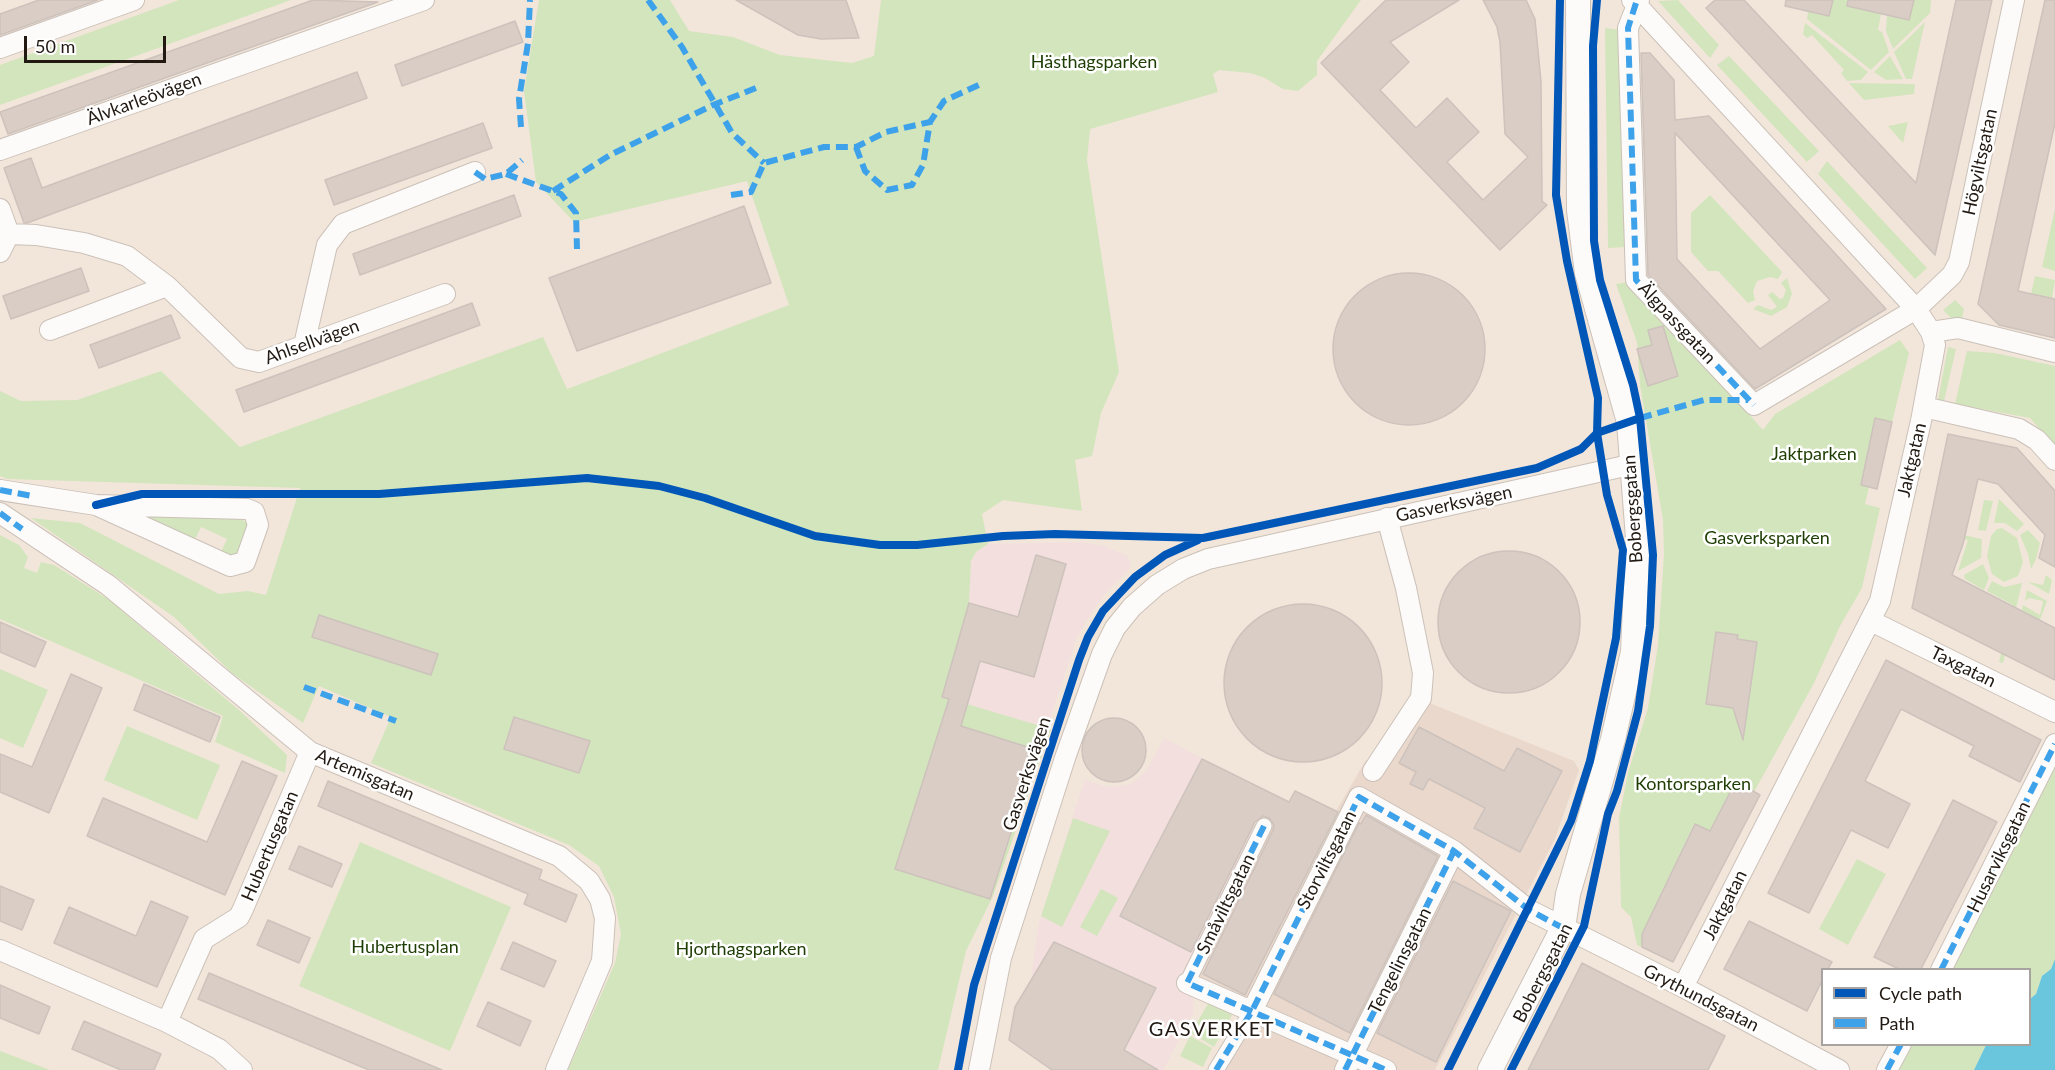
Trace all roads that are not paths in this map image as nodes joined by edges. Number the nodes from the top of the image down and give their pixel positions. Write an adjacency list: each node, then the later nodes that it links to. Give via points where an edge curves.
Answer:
1 (134, 0): 6 (street)
2 (424, 0): 7 (street, Älvkarleövägen)
3 (1578, 0): 21 (street, Bobergsgatan, via 1579,210 1583,246 1629,422)
4 (2014, 0): 14 (street, Högviltsgatan, via 1959,262 1948,280)
5 (1636, 1): 14 (street, Jaktgatan); 14 (street, Älgpassgatan, via 1628,28 1636,280 1754,405)
6 (0, 48)
7 (0, 150)
8 (474, 172): 17 (street, via 344,224 327,245)
9 (0, 209): 10 (street)
10 (9, 234): 11 (street); 12 (street, Ahlsellvägen, via 84,243 127,256)
11 (0, 252)
12 (167, 286): 15 (street); 17 (street, Ahlsellvägen, via 241,358 259,362)
13 (445, 294): 17 (street, Ahlsellvägen)
14 (1916, 309): 16 (street, Jaktgatan)
15 (50, 330)
16 (1931, 332): 18 (street, via 1958,328); 19 (street, Jaktgatan, via 1934,360)
17 (304, 345)
18 (2055, 352)
19 (1924, 407): 20 (street, via 2019,429 2037,440); 26 (street, Jaktgatan, via 1880,601)
20 (2055, 460)
21 (1634, 464): 25 (street, Gasverksvägen); 33 (street, Bobergsgatan, via 1638,538 1633,652 1613,739)
22 (0, 490): 23 (street)
23 (96, 505): 23 (street, via 230,566 245,562 258,525 254,512 247,509)
24 (0, 513): 29 (street, Artemisgatan, via 108,585)
25 (1387, 518): 30 (street, via 1406,588 1422,681 1421,698); 44 (street, Gasverksvägen, via 1200,562 1157,585 1115,628 1079,715 1001,958)
26 (1871, 621): 27 (street, Taxgatan); 37 (street, Jaktgatan)
27 (2055, 712)
28 (2055, 744): 35 (street, Husarviksgatan)
29 (310, 752): 39 (street, Hubertusgatan, via 239,917 204,939); 43 (street, Artemisgatan, via 559,856 589,881 600,898 605,918 602,961)
30 (1373, 771)
31 (1264, 826): 36 (street, Småviltsgatan)
32 (1454, 851): 33 (street, Storviltsgatan, via 1529,910); 38 (street, Storviltsgatan, via 1359,797); 41 (street, Tengelinsgatan)
33 (1556, 924): 37 (street, Grythundsgatan); 47 (street, Bobergsgatan); 48 (street, Bobergsgatan)
34 (0, 950): 39 (street)
35 (1942, 968)
36 (1187, 983): 38 (street)
37 (1683, 987): 49 (street, Grythundsgatan)
38 (1252, 1011): 41 (street); 45 (street)
39 (167, 1022): 42 (street, via 219,1049)
40 (1900, 1046): 50 (street)
41 (1348, 1063): 46 (street)
42 (242, 1070)
43 (556, 1070)
44 (980, 1070)
45 (1216, 1070)
46 (1386, 1070)
47 (1473, 1070)
48 (1490, 1070)
49 (1839, 1070)
50 (1887, 1070)

